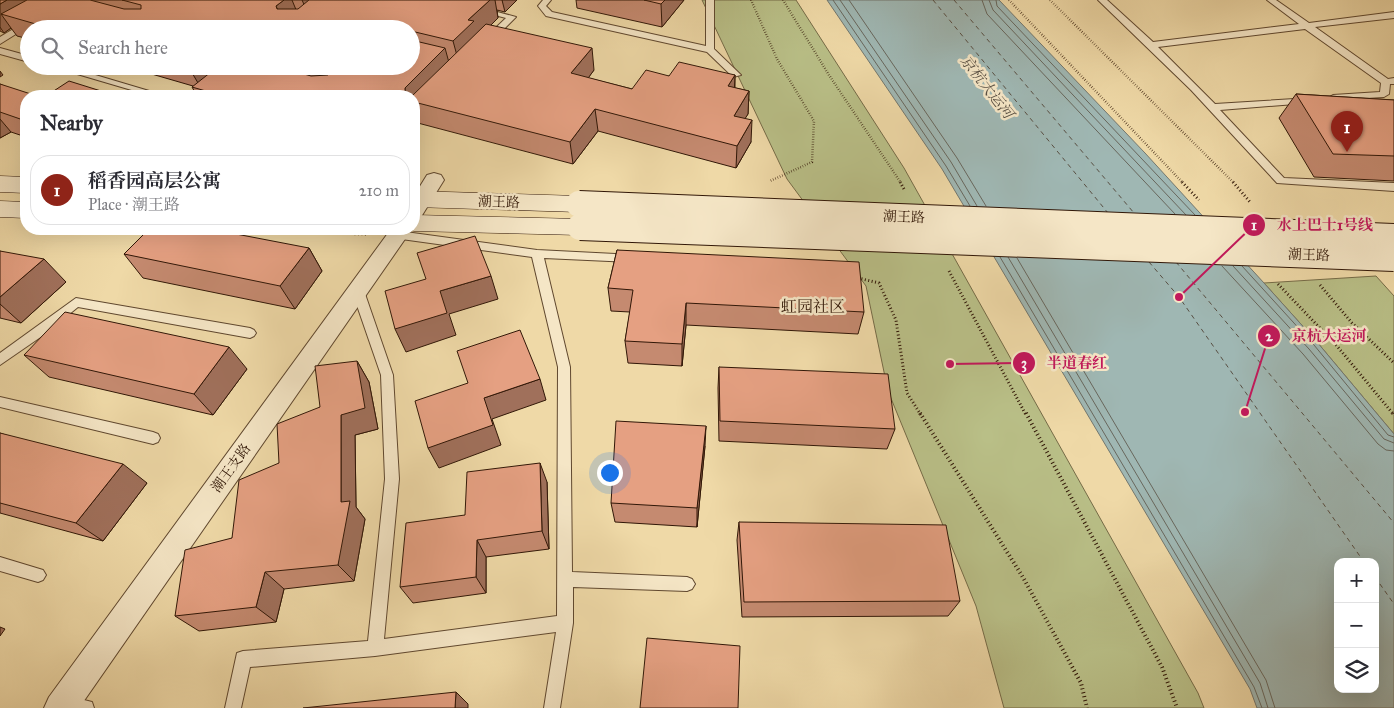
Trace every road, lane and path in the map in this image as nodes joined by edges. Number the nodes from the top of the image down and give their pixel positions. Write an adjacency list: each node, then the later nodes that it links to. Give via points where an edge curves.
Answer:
1 (548, 0): 17 (lane, via 542,6 548,14)
2 (710, 0): 17 (lane)
3 (751, 0): 27 (path, via 777,58 814,121 812,162)
4 (783, 0): 31 (path)
5 (1050, 0): 33 (path, via 1221,168)
6 (1102, 0): 15 (lane)
7 (1271, 0): 12 (lane)
8 (469, 6): 16 (lane, via 512,17)
9 (1394, 15): 12 (lane)
10 (38, 18): 11 (lane)
11 (35, 20)
12 (1307, 26): 15 (lane); 22 (lane)
13 (20, 29): 14 (lane)
14 (0, 41)
15 (1152, 45): 26 (lane)
16 (480, 49)
17 (710, 50): 21 (lane)
18 (0, 51): 19 (lane)
19 (20, 57)
20 (86, 75): 23 (lane)
21 (736, 75)
22 (1390, 81): 24 (lane)
23 (140, 90)
24 (1384, 94): 25 (lane); 26 (lane)
25 (1394, 104)
26 (1216, 107): 30 (lane, via 1281,181)
27 (769, 181)
28 (0, 184): 29 (main road)
29 (20, 185)
30 (1394, 187)
31 (905, 192)
32 (421, 198): 36 (main road, 潮王路)
33 (1252, 205)
34 (0, 209): 35 (main road)
35 (20, 210)
36 (580, 216): 37 (main road, 潮王路); 40 (main road, 潮王路, bridge); 43 (main road, 潮王路, bridge)
37 (420, 228)
38 (420, 232): 41 (lane)
39 (400, 235): 47 (street, 潮王支路)
40 (1394, 237)
41 (537, 254): 42 (lane); 57 (lane, via 564,367)
42 (647, 258)
43 (1394, 258)
44 (947, 267): 65 (path, via 1162,667)
45 (852, 277): 64 (path, via 879,283 896,320 907,393 1024,579 1081,682)
46 (1314, 279): 52 (path)
47 (358, 291): 60 (lane, via 387,375 392,479); 61 (street, 潮王支路)
48 (250, 333): 50 (lane, via 76,302)
49 (0, 348): 50 (lane)
50 (13, 351): 51 (lane)
51 (0, 360)
52 (1394, 364)
53 (0, 402): 54 (lane)
54 (153, 438)
55 (0, 564): 56 (lane)
56 (38, 574)
57 (565, 578): 58 (lane); 59 (lane)
58 (687, 584)
59 (565, 623): 60 (lane); 63 (lane)
60 (374, 648): 62 (lane, via 243,659)
61 (70, 706)
62 (233, 708)
63 (552, 708)
64 (1088, 708)
65 (1177, 708)

